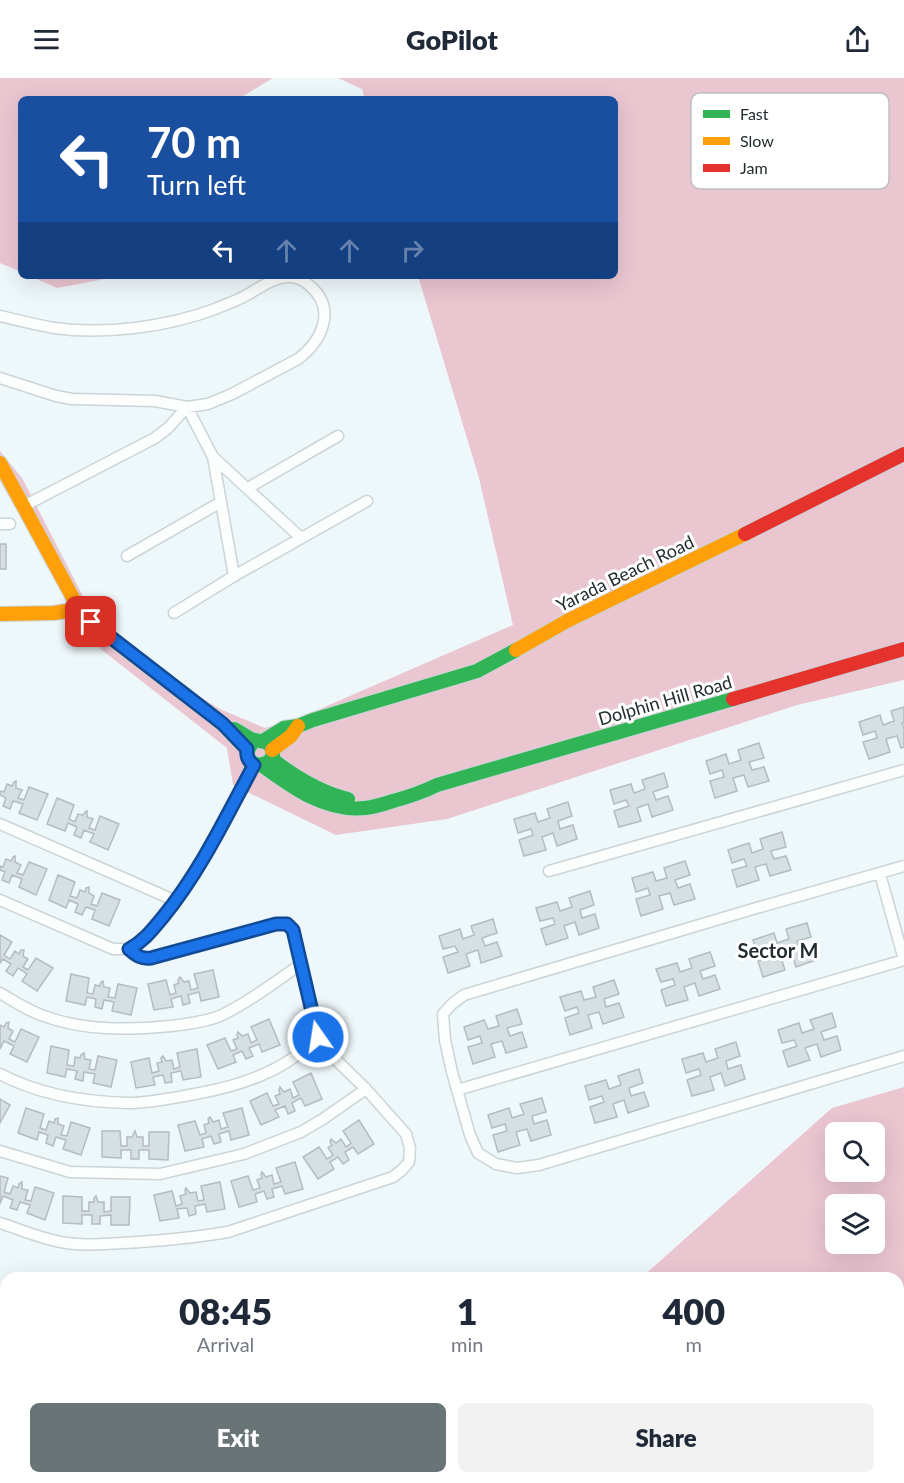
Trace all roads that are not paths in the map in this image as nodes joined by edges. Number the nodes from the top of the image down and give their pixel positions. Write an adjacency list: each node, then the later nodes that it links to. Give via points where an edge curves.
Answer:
1 (276, 279): 3 (street, via 214,309 172,322 116,330 53,328)
2 (300, 279): 5 (street, via 314,289 323,305 321,333 307,353 232,394)
3 (0, 316)
4 (0, 378): 5 (street, via 72,399 155,401)
5 (187, 407): 8 (street); 13 (street, via 155,438)
6 (338, 436): 10 (street)
7 (904, 454): 21 (street, Yarada Beach Road, via 567,621 477,671 284,728)
8 (213, 457): 10 (street); 12 (street)
9 (1, 467): 13 (street, Dolphin Hill Road)
10 (248, 488): 14 (street)
11 (367, 501): 14 (street)
12 (221, 502): 15 (street); 16 (street)
13 (24, 506): 17 (street, Dolphin Hill Road)
14 (300, 537): 16 (street)
15 (127, 556)
16 (234, 576): 18 (street)
17 (79, 609): 19 (street); 21 (street, Dolphin Hill Road, via 112,639)
18 (174, 613)
19 (0, 614)
20 (904, 649): 21 (street, Dolphin Hill Road, via 436,785 418,785 367,798 331,795)
21 (261, 753): 28 (street)
22 (904, 770): 25 (street)
23 (0, 824): 28 (street)
24 (904, 866): 26 (street)
25 (549, 871)
26 (880, 874): 30 (street); 37 (street, via 464,995 444,1014 445,1040)
27 (0, 900): 29 (street, via 113,949)
28 (177, 901): 29 (street, via 146,938)
29 (129, 949): 31 (street, via 143,959 151,958 287,924 293,930)
30 (904, 960): 37 (street)
31 (301, 964): 32 (street, via 218,1017 156,1028 60,1021 25,1008); 33 (street)
32 (0, 993)
33 (318, 1037): 35 (street, via 290,1060 253,1079 173,1098 129,1103 69,1098); 36 (street)
34 (904, 1056): 37 (street, via 539,1165 517,1168 496,1164 478,1153)
35 (0, 1074)
36 (366, 1089): 38 (street, via 302,1132 244,1154 160,1174 70,1172); 39 (street, via 406,1134 409,1162 393,1177 228,1232 163,1241 65,1243)
37 (457, 1090)
38 (0, 1151)
39 (0, 1223)

